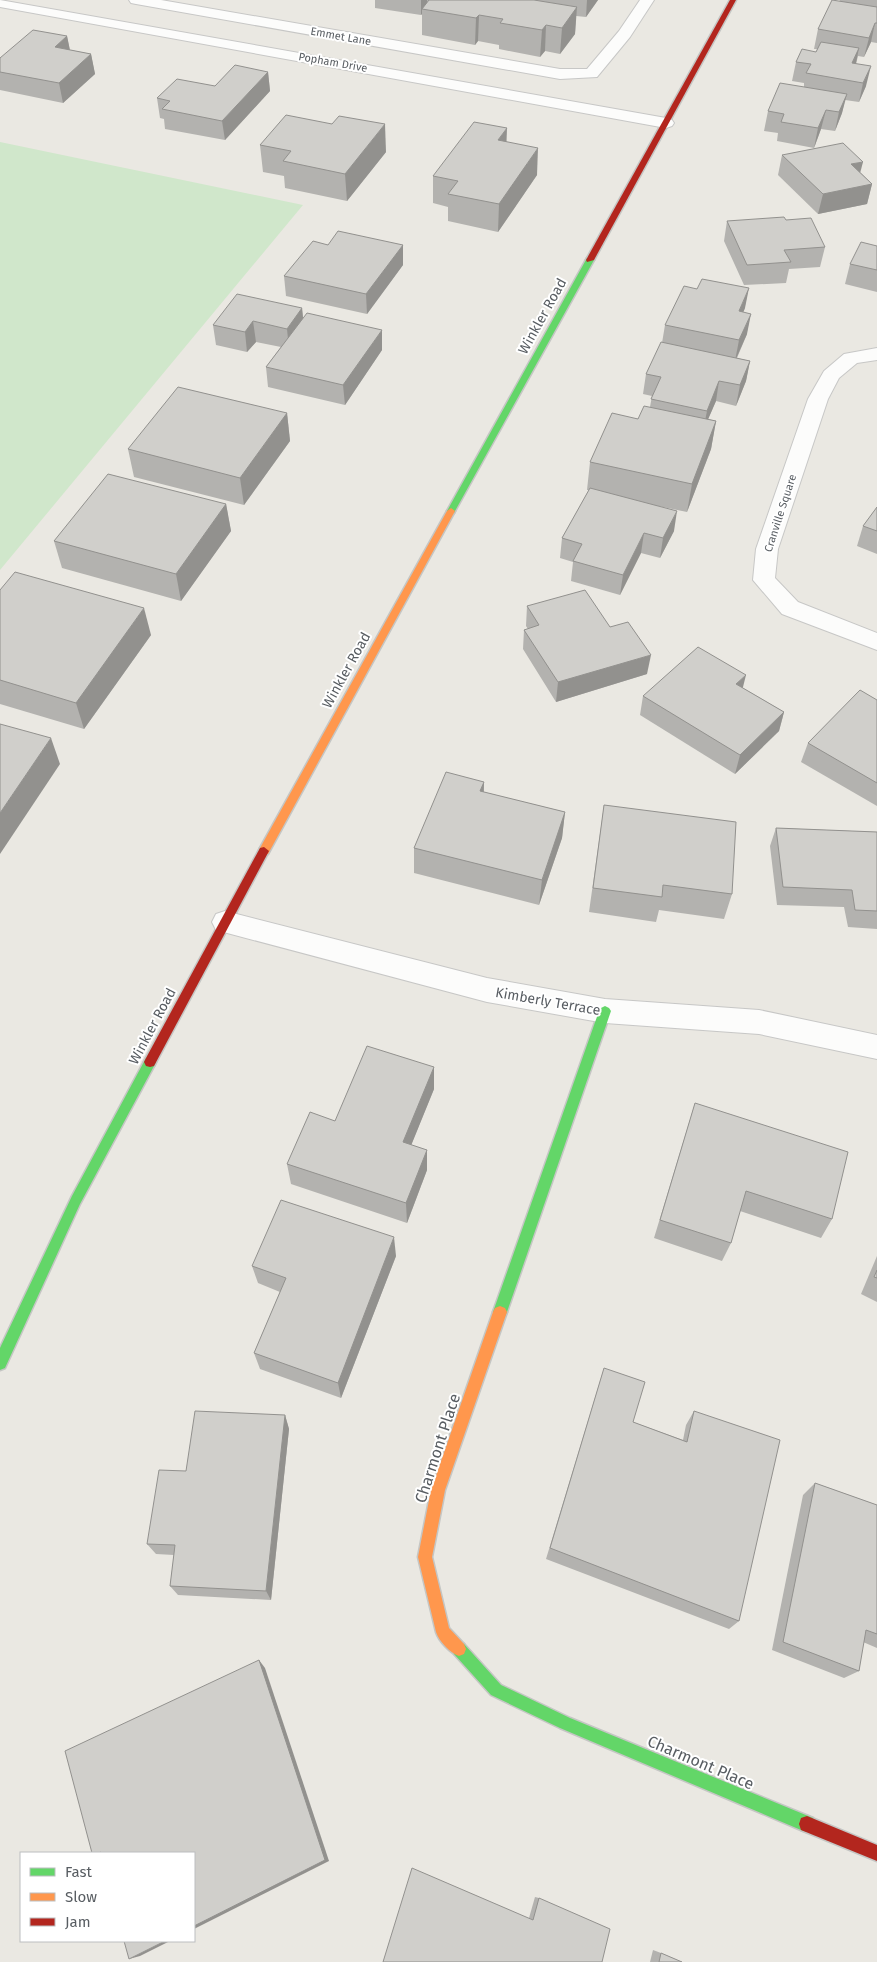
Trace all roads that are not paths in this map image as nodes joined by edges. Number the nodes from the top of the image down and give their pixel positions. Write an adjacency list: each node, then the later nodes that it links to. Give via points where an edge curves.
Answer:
1 (58, 0): 6 (street)
2 (136, 0): 3 (street, Emmet Lane, via 560,74 590,74 625,34)
3 (647, 0)
4 (733, 0): 7 (street, Winkler Road)
5 (0, 3): 6 (street, Popham Drive)
6 (46, 11): 7 (street, Popham Drive)
7 (666, 123): 10 (street, Winkler Road)
8 (877, 354): 9 (street, Cranville Square, via 851,358 831,375 818,399 767,549 764,580 790,608)
9 (877, 642)
10 (225, 922): 11 (street, Kimberly Terrace, via 487,990); 13 (street, Winkler Road, via 76,1200)
11 (605, 1010): 12 (street, Kimberly Terrace, via 759,1022); 14 (street, Charmont Place, via 438,1490 425,1557 443,1632 496,1690 565,1723)
12 (877, 1047)
13 (0, 1363)
14 (877, 1853)

